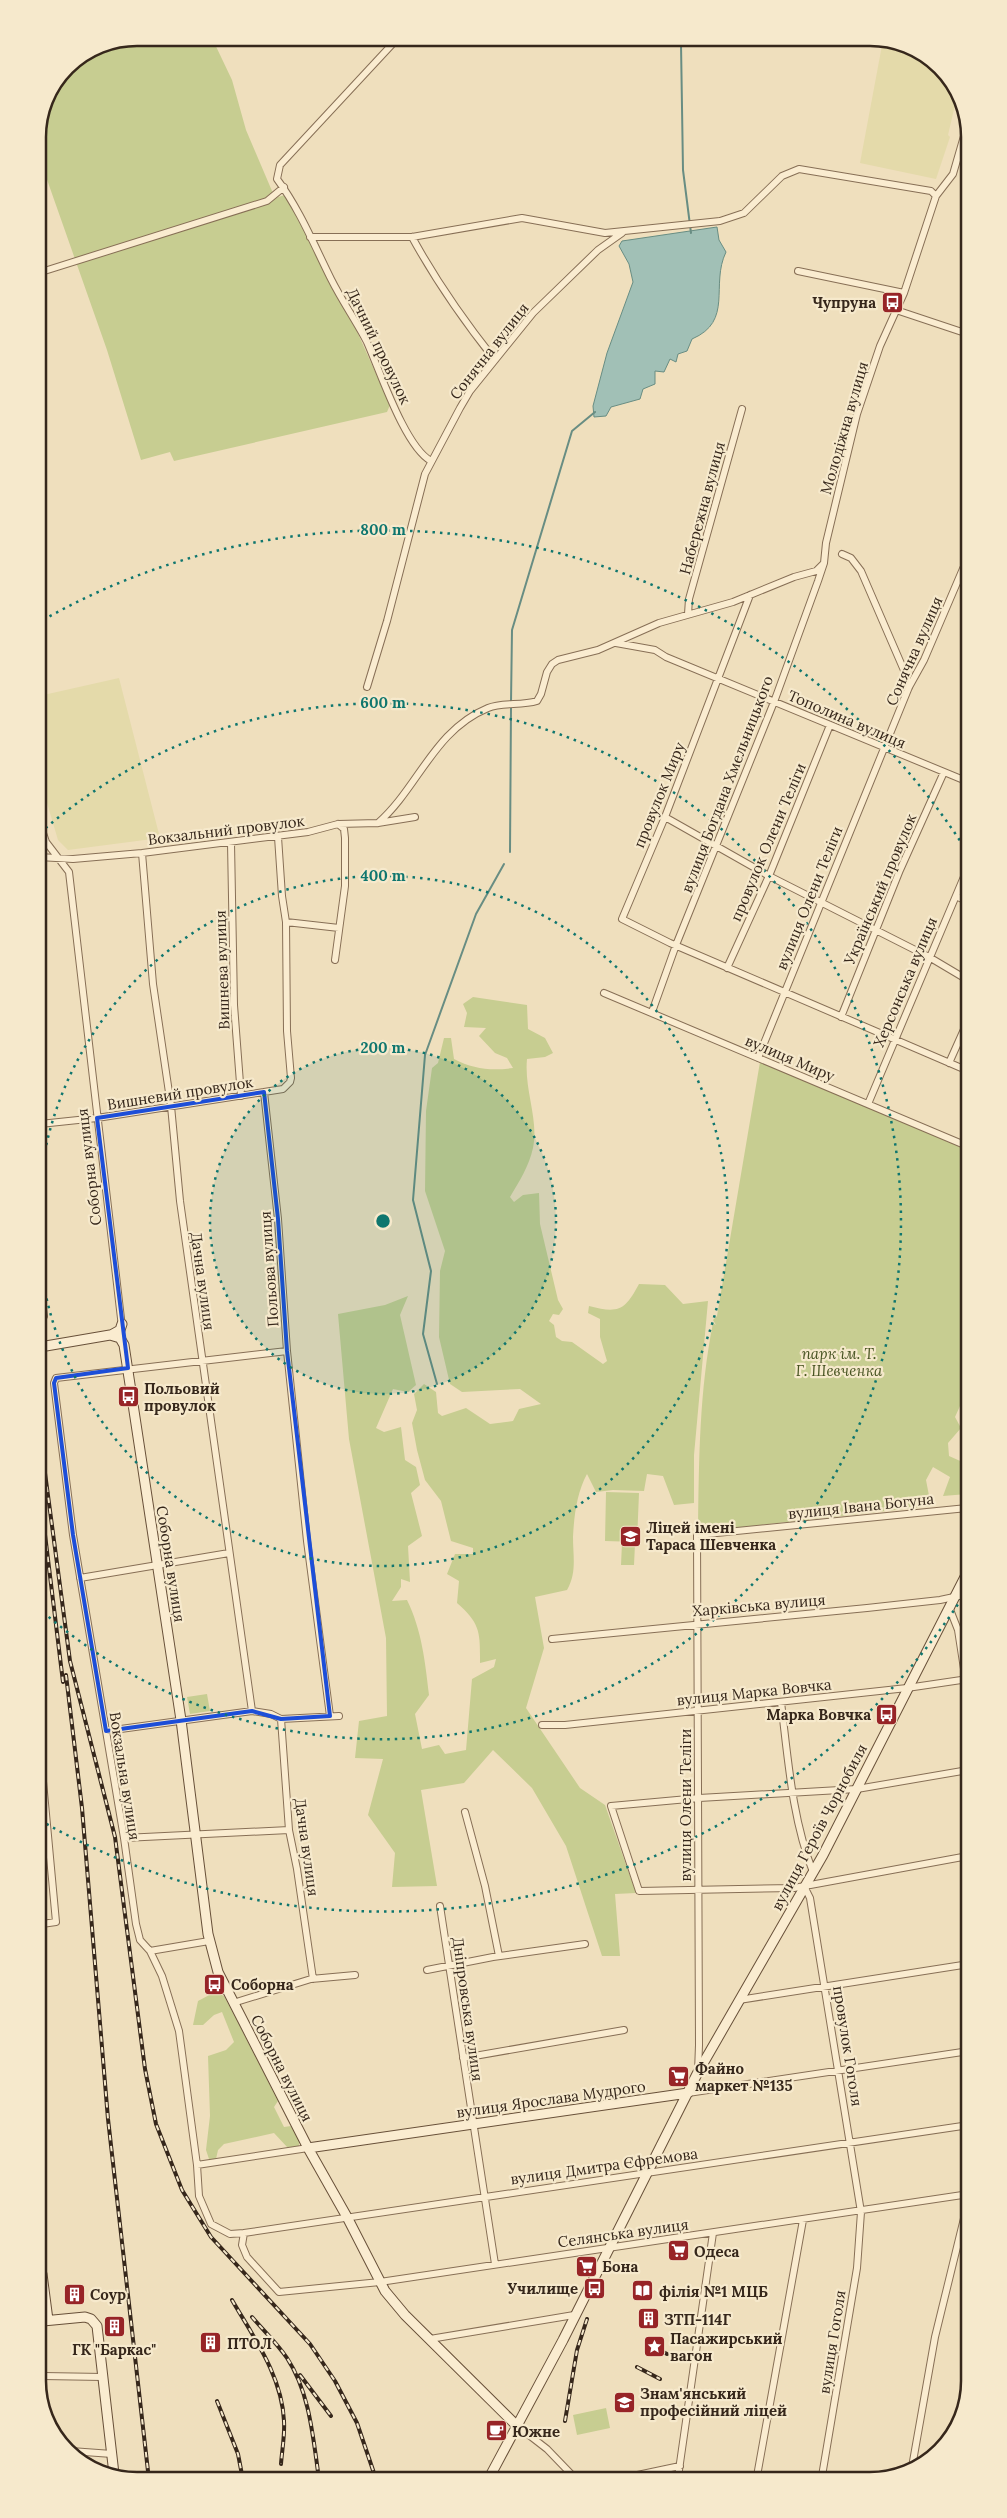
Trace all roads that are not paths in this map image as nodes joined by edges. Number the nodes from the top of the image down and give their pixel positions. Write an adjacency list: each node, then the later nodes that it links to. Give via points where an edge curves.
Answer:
1 (391, 46): 3 (street, Дачний провулок, via 280,164 277,179)
2 (961, 146): 4 (street, Молодіжна вулиця, via 953,174)
3 (284, 187): 6 (street, Дачний провулок); 8 (street, via 267,201)
4 (936, 196): 5 (street, via 931,191 806,168 782,176 750,208 728,220 675,224); 10 (street, Молодіжна вулиця)
5 (623, 233): 7 (street, via 605,233 522,218); 13 (street, Сонячна вулиця, via 598,250 553,292)
6 (310, 237): 7 (street); 15 (street, Дачний провулок, via 366,341 412,440 422,456)
7 (412, 237): 13 (street, via 435,279)
8 (46, 270)
9 (798, 271): 10 (street)
10 (904, 293): 11 (street, Молодіжна вулиця)
11 (896, 310): 12 (street); 17 (street, Молодіжна вулиця, via 857,414)
12 (961, 332)
13 (495, 360): 15 (street, Сонячна вулиця, via 470,390)
14 (742, 409): 20 (street, Набережна вулиця)
15 (431, 461): 23 (street, Сонячна вулиця)
16 (842, 554): 24 (street, via 851,558 861,571)
17 (824, 564): 19 (street, via 816,571); 25 (street, вулиця Богдана Хмельницького)
18 (961, 573): 24 (street, Сонячна вулиця)
19 (750, 595): 20 (street); 22 (street, провулок Миру)
20 (688, 614): 21 (street)
21 (616, 643): 22 (street, via 655,650); 32 (street, via 552,664 536,701 490,707 466,720 432,752 395,805)
22 (718, 679): 25 (street, Тополина вулиця); 31 (street, провулок Миру)
23 (367, 687)
24 (909, 687): 27 (street, Сонячна вулиця)
25 (774, 702): 26 (street, Тополина вулиця); 37 (street, вулиця Богдана Хмельницького)
26 (830, 725): 27 (street, Тополина вулиця); 41 (street, провулок Олени Теліги)
27 (886, 748): 28 (street, Тополина вулиця); 45 (street, вулиця Олени Теліги)
28 (944, 772): 29 (street, Тополина вулиця); 48 (street, Український провулок)
29 (961, 779)
30 (415, 817): 32 (street, Вокзальний провулок)
31 (665, 817): 37 (street); 49 (street, провулок Миру, via 623,920)
32 (378, 823): 33 (street, Вокзальний провулок)
33 (338, 824): 34 (street, Вокзальний провулок); 47 (street, via 344,829 345,838 345,886)
34 (278, 837): 36 (street, Вокзальний провулок); 46 (street)
35 (46, 842): 40 (street, Соборна вулиця)
36 (230, 843): 38 (street, Вокзальний провулок); 64 (street, Вишнева вулиця, via 234,1005)
37 (717, 847): 41 (street); 49 (street, вулиця Богдана Хмельницького)
38 (142, 853): 40 (street, Вокзальний провулок, via 73,859); 66 (street, Дачна вулиця, via 153,984)
39 (46, 857): 40 (street, Вокзальний провулок)
40 (59, 857): 67 (street, Соборна вулиця, via 69,872)
41 (769, 876): 45 (street); 52 (street, провулок Олени Теліги)
42 (961, 884): 43 (street, Херсонська вулиця)
43 (956, 896): 44 (street); 50 (street, Херсонська вулиця)
44 (961, 899)
45 (822, 903): 48 (street); 55 (street, вулиця Олени Теліги)
46 (286, 922): 47 (street); 63 (street, via 290,1082 283,1088)
47 (339, 928): 51 (street)
48 (876, 930): 50 (street); 57 (street, Український провулок)
49 (676, 945): 52 (street); 56 (street, вулиця Богдана Хмельницького)
50 (929, 957): 53 (street); 59 (street, Херсонська вулиця)
51 (335, 960)
52 (727, 968): 55 (street)
53 (961, 976)
54 (604, 993): 56 (street, вулиця Миру)
55 (784, 993): 57 (street); 60 (street, вулиця Олени Теліги)
56 (652, 1012): 60 (street, вулиця Миру)
57 (840, 1017): 59 (street)
58 (961, 1036): 61 (street)
59 (893, 1040): 61 (street); 65 (street, Херсонська вулиця)
60 (758, 1058): 65 (street, вулиця Миру)
61 (949, 1063): 62 (street)
62 (961, 1068)
63 (264, 1092): 64 (street, Вишневий провулок); 74 (street, Польова вулиця, via 278,1219)
64 (241, 1096): 66 (street, Вишневий провулок)
65 (868, 1104): 69 (street, вулиця Миру)
66 (171, 1106): 67 (street, Вишневий провулок); 75 (street, Дачна вулиця, via 180,1201)
67 (97, 1118): 68 (street, Вишневий провулок); 70 (street, Соборна вулиця)
68 (46, 1123)
69 (961, 1143)
70 (122, 1324): 71 (street, via 120,1330); 72 (street, Соборна вулиця)
71 (110, 1335): 72 (street, via 120,1338); 73 (street)
72 (124, 1344): 76 (street, Соборна вулиця)
73 (46, 1346)
74 (287, 1351): 75 (street); 94 (street, Польова вулиця)
75 (202, 1361): 76 (street); 79 (street, Дачна вулиця)
76 (128, 1369): 80 (street, Соборна вулиця); 81 (street, Вокзальна вулиця, via 56,1378 54,1383)
77 (961, 1509): 78 (street, вулиця Івана Богуна)
78 (697, 1535): 86 (street, вулиця Олени Теліги)
79 (229, 1553): 80 (street); 92 (street, Дачна вулиця)
80 (158, 1565): 81 (street); 97 (street, Соборна вулиця)
81 (80, 1578): 99 (street, Вокзальна вулиця)
82 (961, 1584): 84 (street, вулиця Героїв Чорнобиля)
83 (961, 1595): 84 (street, Харківська вулиця)
84 (955, 1596): 85 (street, вулиця Героїв Чорнобиля); 86 (street, Харківська вулиця)
85 (949, 1608): 88 (street); 90 (street, вулиця Героїв Чорнобиля)
86 (698, 1624): 87 (street, Харківська вулиця); 93 (street, вулиця Олени Теліги)
87 (552, 1639)
88 (961, 1646)
89 (961, 1680): 90 (street, вулиця Марка Вовчка)
90 (907, 1688): 91 (street, вулиця Марка Вовчка); 101 (street, вулиця Героїв Чорнобиля)
91 (781, 1702): 93 (street, вулиця Марка Вовчка); 102 (street)
92 (252, 1711): 96 (street); 97 (street)
93 (699, 1711): 98 (street, вулиця Марка Вовчка); 103 (street, вулиця Олени Теліги)
94 (330, 1716): 95 (street); 96 (street)
95 (339, 1716)
96 (281, 1718): 106 (street, Дачна вулиця)
97 (181, 1720): 99 (street); 107 (street, Соборна вулиця)
98 (542, 1725)
99 (106, 1731): 108 (street, Вокзальна вулиця)
100 (961, 1771): 101 (street)
101 (857, 1789): 102 (street); 110 (street, вулиця Героїв Чорнобиля)
102 (793, 1793): 103 (street); 110 (street, via 805,1853)
103 (699, 1798): 112 (street, вулиця Олени Теліги); 112 (street, via 611,1806 639,1890)
104 (465, 1812): 118 (street)
105 (46, 1814): 114 (street, via 56,1922)
106 (289, 1830): 107 (street); 123 (street, Дачна вулиця)
107 (197, 1833): 108 (street); 115 (street, Соборна вулиця)
108 (124, 1838): 117 (street, Вокзальна вулиця, via 136,1924 140,1940)
109 (961, 1857): 111 (street)
110 (813, 1872): 111 (street, вулиця Героїв Чорнобиля)
111 (804, 1886): 112 (street); 124 (street, провулок Гоголя, via 810,1898); 125 (street, вулиця Героїв Чорнобиля)
112 (698, 1890): 131 (street, вулиця Олени Теліги)
113 (440, 1906): 120 (street, Дніпровська вулиця)
114 (46, 1923)
115 (210, 1941): 117 (street); 126 (street, Соборна вулиця, via 218,1972)
116 (584, 1944): 118 (street)
117 (150, 1952): 137 (street, Вокзальна вулиця, via 162,1976 179,2031)
118 (499, 1956): 120 (street)
119 (961, 1965): 124 (street)
120 (449, 1966): 121 (street); 129 (street, Дніпровська вулиця)
121 (427, 1970)
122 (355, 1975): 123 (street)
123 (313, 1979): 126 (street)
124 (826, 1986): 125 (street); 130 (street, провулок Гоголя)
125 (739, 2000): 131 (street, вулиця Героїв Чорнобиля)
126 (233, 2003): 136 (street, Соборна вулиця)
127 (624, 2030): 129 (street)
128 (961, 2052): 130 (street, вулиця Ярослава Мудрого)
129 (463, 2058): 133 (street, Дніпровська вулиця)
130 (839, 2071): 132 (street, вулиця Ярослава Мудрого); 135 (street, провулок Гоголя)
131 (697, 2074): 132 (street, вулиця Героїв Чорнобиля)
132 (688, 2093): 133 (street, вулиця Ярослава Мудрого); 138 (street)
133 (472, 2124): 136 (street, вулиця Ярослава Мудрого); 140 (street, Дніпровська вулиця)
134 (961, 2126): 135 (street, вулиця Дмитра Єфремова)
135 (851, 2144): 138 (street, вулиця Дмитра Єфремова); 141 (street, провулок Гоголя)
136 (308, 2148): 137 (street, вулиця Ярослава Мудрого); 142 (street, Соборна вулиця)
137 (197, 2165): 145 (street, Вокзальна вулиця, via 199,2196 211,2224 230,2234)
138 (648, 2172): 140 (street, вулиця Дмитра Єфремова); 147 (street)
139 (961, 2195): 141 (street, Селянська вулиця)
140 (484, 2196): 142 (street, вулиця Дмитра Єфремова); 148 (street, Дніпровська вулиця)
141 (861, 2212): 143 (street, Селянська вулиця); 166 (street, вулиця Гоголя, via 857,2268)
142 (347, 2217): 145 (street, вулиця Дмитра Єфремова); 149 (street, Соборна вулиця)
143 (803, 2220): 146 (street, Селянська вулиця); 165 (street)
144 (961, 2231): 158 (street, via 935,2337)
145 (244, 2232): 149 (street, Селянська вулиця, via 242,2245 247,2257 279,2292)
146 (713, 2233): 147 (street, Селянська вулиця); 159 (street)
147 (609, 2247): 148 (street, Селянська вулиця); 150 (street)
148 (495, 2264): 149 (street, Селянська вулиця)
149 (380, 2282): 152 (street, Соборна вулиця, via 396,2306)
150 (574, 2316): 152 (street); 155 (street)
151 (46, 2320): 154 (street, via 85,2317 95,2322 99,2331)
152 (430, 2340): 155 (street, Соборна вулиця)
153 (46, 2376): 154 (street)
154 (103, 2377): 157 (street)
155 (516, 2425): 161 (street); 162 (street)
156 (81, 2453): 157 (street)
157 (112, 2454): 160 (street)
158 (913, 2460)
159 (680, 2466): 163 (street); 164 (street)
160 (113, 2468)
161 (492, 2472)
162 (569, 2472)
163 (652, 2472)
164 (679, 2472)
165 (758, 2472)
166 (823, 2472)

